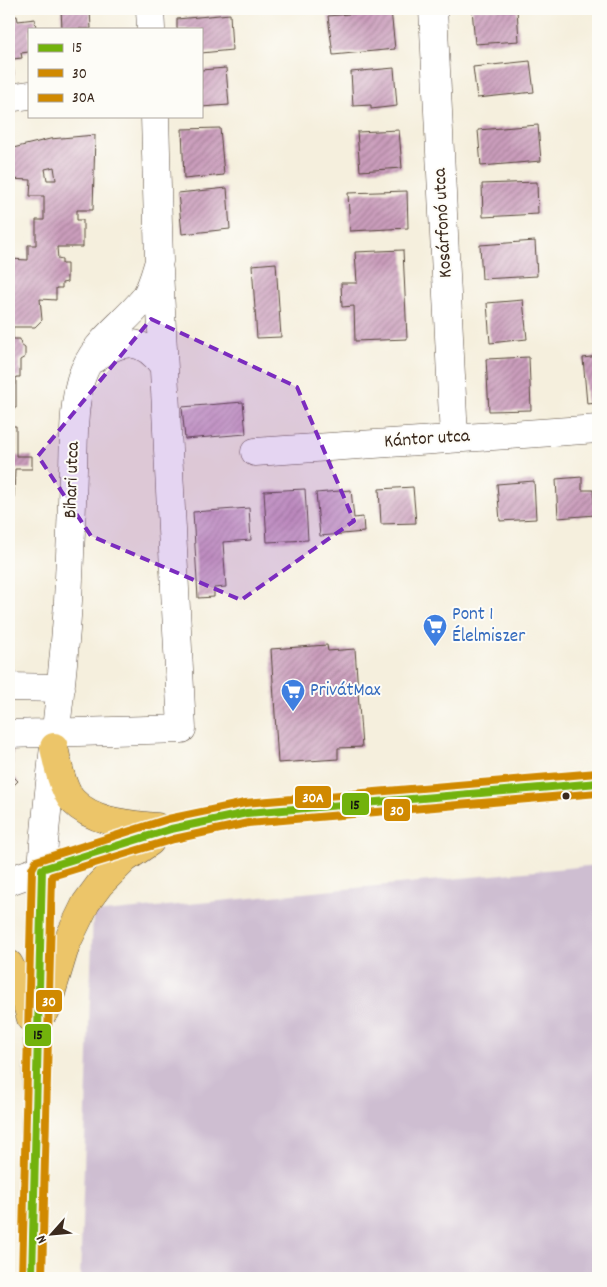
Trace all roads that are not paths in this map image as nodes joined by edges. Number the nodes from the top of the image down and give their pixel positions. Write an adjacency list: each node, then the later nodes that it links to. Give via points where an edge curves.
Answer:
1 (150, 9): 3 (street)
2 (433, 9): 11 (street, Kosárfonó utca)
3 (151, 28)
4 (28, 95): 5 (street)
5 (9, 98)
6 (155, 118): 7 (street, Bihari utca)
7 (159, 261): 8 (street); 9 (street, Bihari utca, via 144,299 100,344)
8 (163, 365): 9 (street, via 151,351 127,343 110,348); 16 (street, via 182,729)
9 (86, 366): 14 (street, Bihari utca, via 74,429 69,584)
10 (598, 429): 11 (street, Kántor utca)
11 (454, 438): 12 (street, Kántor utca)
12 (255, 452)
13 (9, 687): 14 (street)
14 (60, 688): 16 (street, Bihari utca)
15 (9, 734): 16 (street)
16 (54, 740): 18 (main road, via 59,772 72,801 115,823); 19 (street, Bihari utca)
17 (598, 783): 18 (main road, via 247,813)
18 (170, 829): 19 (main road); 22 (main road, via 124,859 86,903 66,944)
19 (42, 868): 20 (street); 22 (main road)
20 (9, 881)
21 (9, 964): 22 (main road, via 24,994)
22 (36, 1037): 23 (main road)
23 (32, 1278)

